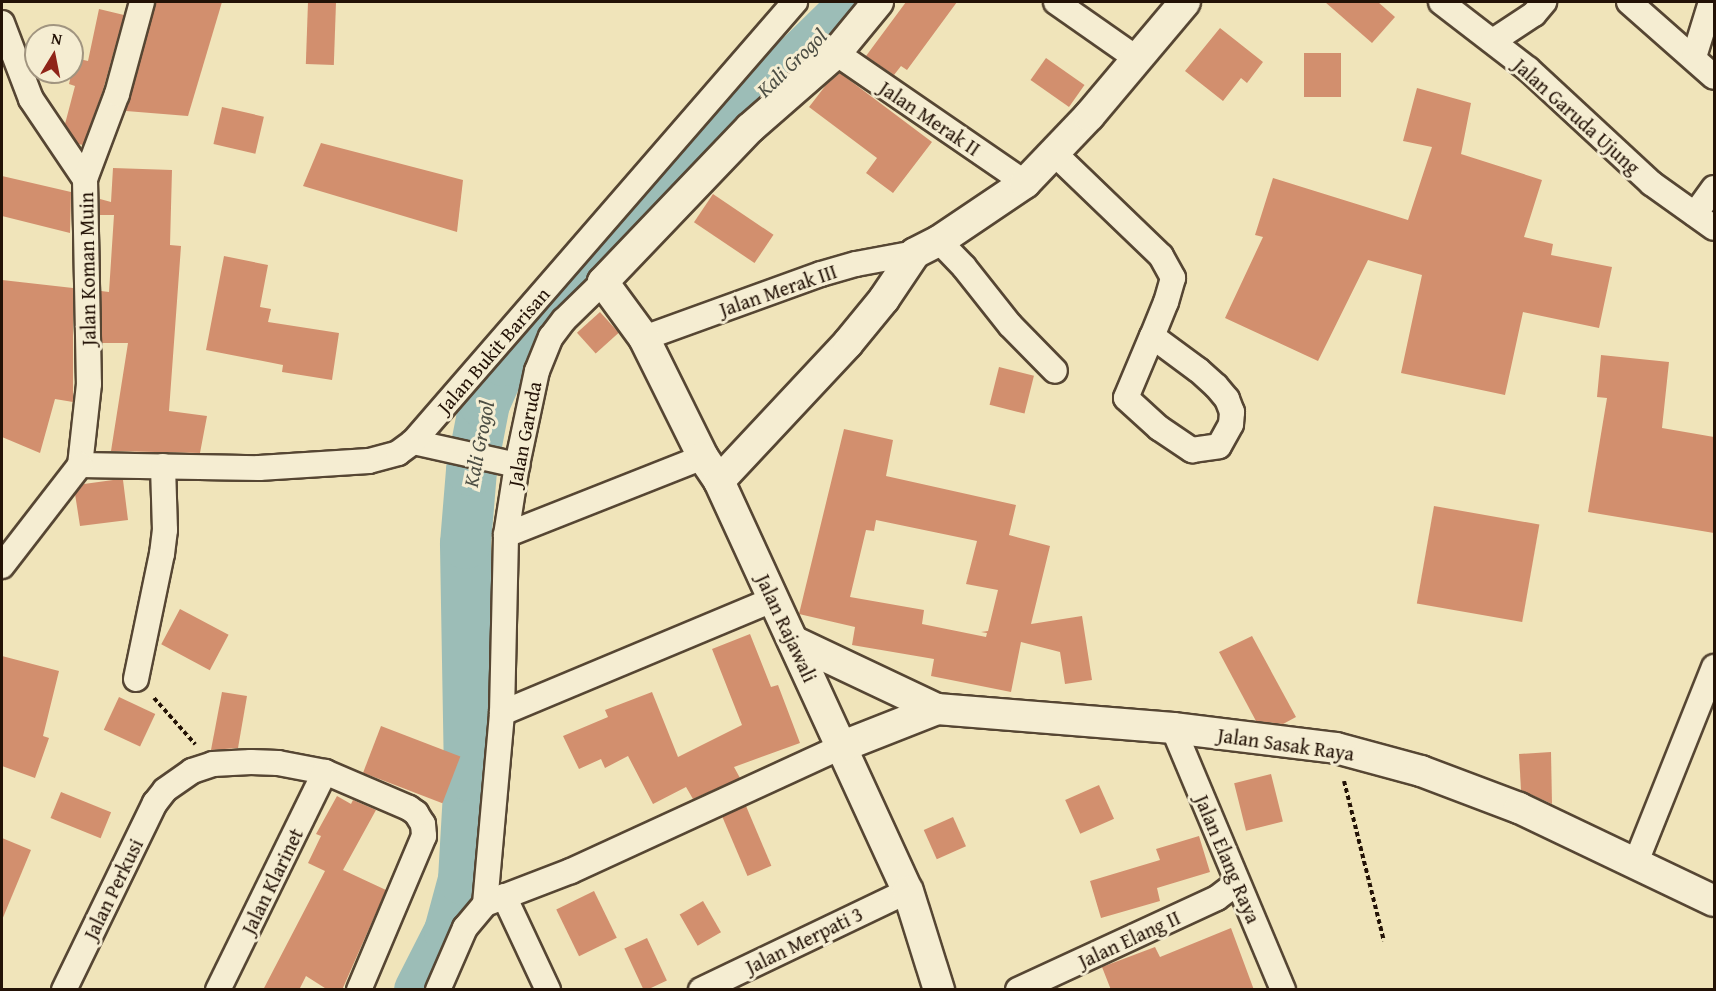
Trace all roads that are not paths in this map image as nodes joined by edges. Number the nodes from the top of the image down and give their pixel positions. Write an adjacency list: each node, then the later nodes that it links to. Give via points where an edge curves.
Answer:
1 (142, 2): 17 (street, via 117,94)
2 (795, 2): 26 (street, Jalan Bukit Barisan)
3 (878, 2): 12 (street, Jalan Garuda)
4 (1056, 2): 14 (street)
5 (1185, 2): 14 (street)
6 (1441, 2): 11 (street, Jalan Garuda Ujung)
7 (1544, 2): 11 (street, via 1534,14)
8 (1629, 2): 13 (street)
9 (1711, 2): 13 (street)
10 (2, 23): 17 (street, Jalan Koman Muin, via 30,99)
11 (1493, 41): 20 (street, Jalan Garuda Ujung, via 1571,107 1651,183)
12 (836, 53): 18 (street, Jalan Merak II); 22 (street, Jalan Garuda, via 750,128)
13 (1694, 57): 15 (street)
14 (1136, 58): 16 (street)
15 (1714, 77)
16 (1055, 154): 18 (street); 23 (street, via 1161,256 1169,269 1173,278 1171,288)
17 (85, 179): 27 (street, Jalan Koman Muin, via 89,384)
18 (1025, 183): 21 (street)
19 (1714, 188): 20 (street)
20 (1705, 221)
21 (927, 247): 24 (street, Jalan Merak III, via 830,272); 25 (street, via 964,267 1010,325); 30 (street, via 848,343)
22 (603, 282): 24 (street, Jalan Rajawali); 28 (street, Jalan Garuda, via 564,320 542,354)
23 (1152, 336): 23 (street, via 1126,399 1192,450 1219,446 1232,424 1227,399 1198,370)
24 (644, 338): 30 (street, Jalan Rajawali)
25 (1055, 371)
26 (413, 442): 28 (street); 29 (street, Jalan Bukit Barisan, via 398,453 369,461 259,468)
27 (80, 465): 29 (street, Jalan Bukit Barisan); 32 (street)
28 (517, 465): 31 (street, Jalan Garuda)
29 (163, 466): 36 (street, via 162,554)
30 (711, 469): 31 (street); 33 (street, Jalan Rajawali)
31 (506, 535): 38 (street, Jalan Garuda)
32 (2, 563)
33 (775, 599): 34 (street, Jalan Rajawali); 38 (street)
34 (793, 641): 37 (street, Jalan Sasak Raya); 40 (street, Jalan Rajawali)
35 (1714, 667): 42 (street)
36 (136, 679)
37 (937, 709): 39 (street, Jalan Sasak Raya); 40 (street, Jalan Sasak Raya)
38 (502, 713): 45 (street, Jalan Garuda)
39 (1173, 728): 42 (street, Jalan Sasak Raya, via 1336,748 1421,771 1497,799); 43 (street, Jalan Elang Raya)
40 (843, 746): 44 (street, Jalan Rajawali); 45 (street, via 571,871)
41 (325, 772): 47 (street, Jalan Perkusi, via 278,763 213,764 192,771 165,789); 48 (street, Jalan Klarinet); 49 (street, via 409,808 423,825 424,836)
42 (1636, 862): 46 (street, Jalan Sasak Raya)
43 (1237, 882): 54 (street, Jalan Elang II, via 1217,898); 55 (street, Jalan Elang Raya)
44 (908, 891): 52 (street, Jalan Merpati 3); 53 (street, Jalan Rajawali)
45 (495, 900): 50 (street, via 465,927); 51 (street)
46 (1714, 901)
47 (64, 990)
48 (218, 990)
49 (359, 990)
50 (438, 990)
51 (548, 990)
52 (701, 990)
53 (939, 990)
54 (1018, 990)
55 (1282, 990)

